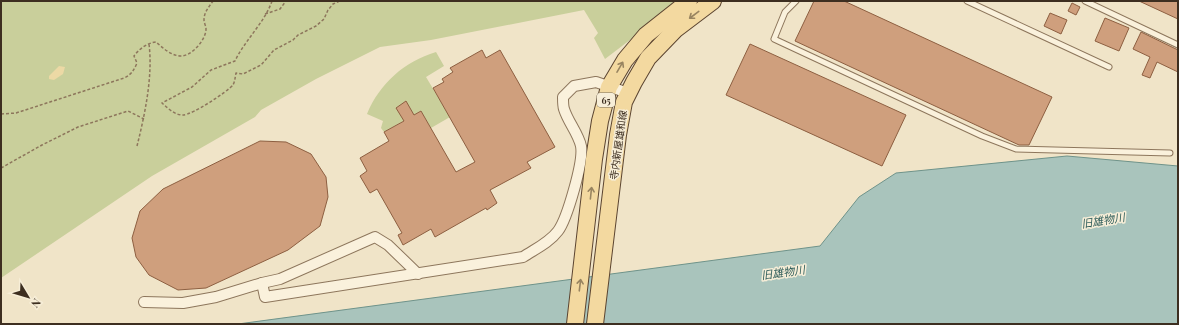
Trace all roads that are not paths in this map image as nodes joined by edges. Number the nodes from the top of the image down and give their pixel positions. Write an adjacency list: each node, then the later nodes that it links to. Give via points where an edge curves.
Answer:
1 (689, 1): 8 (main road, 寺内新屋雄和線 / 65, one-way to 1, via 625,60 646,35)
2 (713, 1): 9 (main road, 寺内新屋雄和線 / 65, one-way to 9, via 676,29 648,58)
3 (796, 1): 10 (lane, via 785,12 774,39 982,136 1016,149)
4 (967, 1): 7 (lane)
5 (1085, 1): 6 (lane)
6 (1178, 45)
7 (1109, 67)
8 (609, 87): 9 (street); 11 (street, via 596,82 574,86 563,97 564,109 581,146 580,162 567,211 558,231 546,243 523,257); 14 (main road, 寺内新屋雄和線 / 65, one-way to 8, via 594,159)
9 (628, 93): 15 (main road, 寺内新屋雄和線 / 65, via 618,136)
10 (1170, 153)
11 (418, 274): 12 (street, via 265,297); 12 (street, via 388,245 375,237 280,279)
12 (262, 283): 13 (street, via 183,304)
13 (144, 302)
14 (575, 324)
15 (595, 324)

